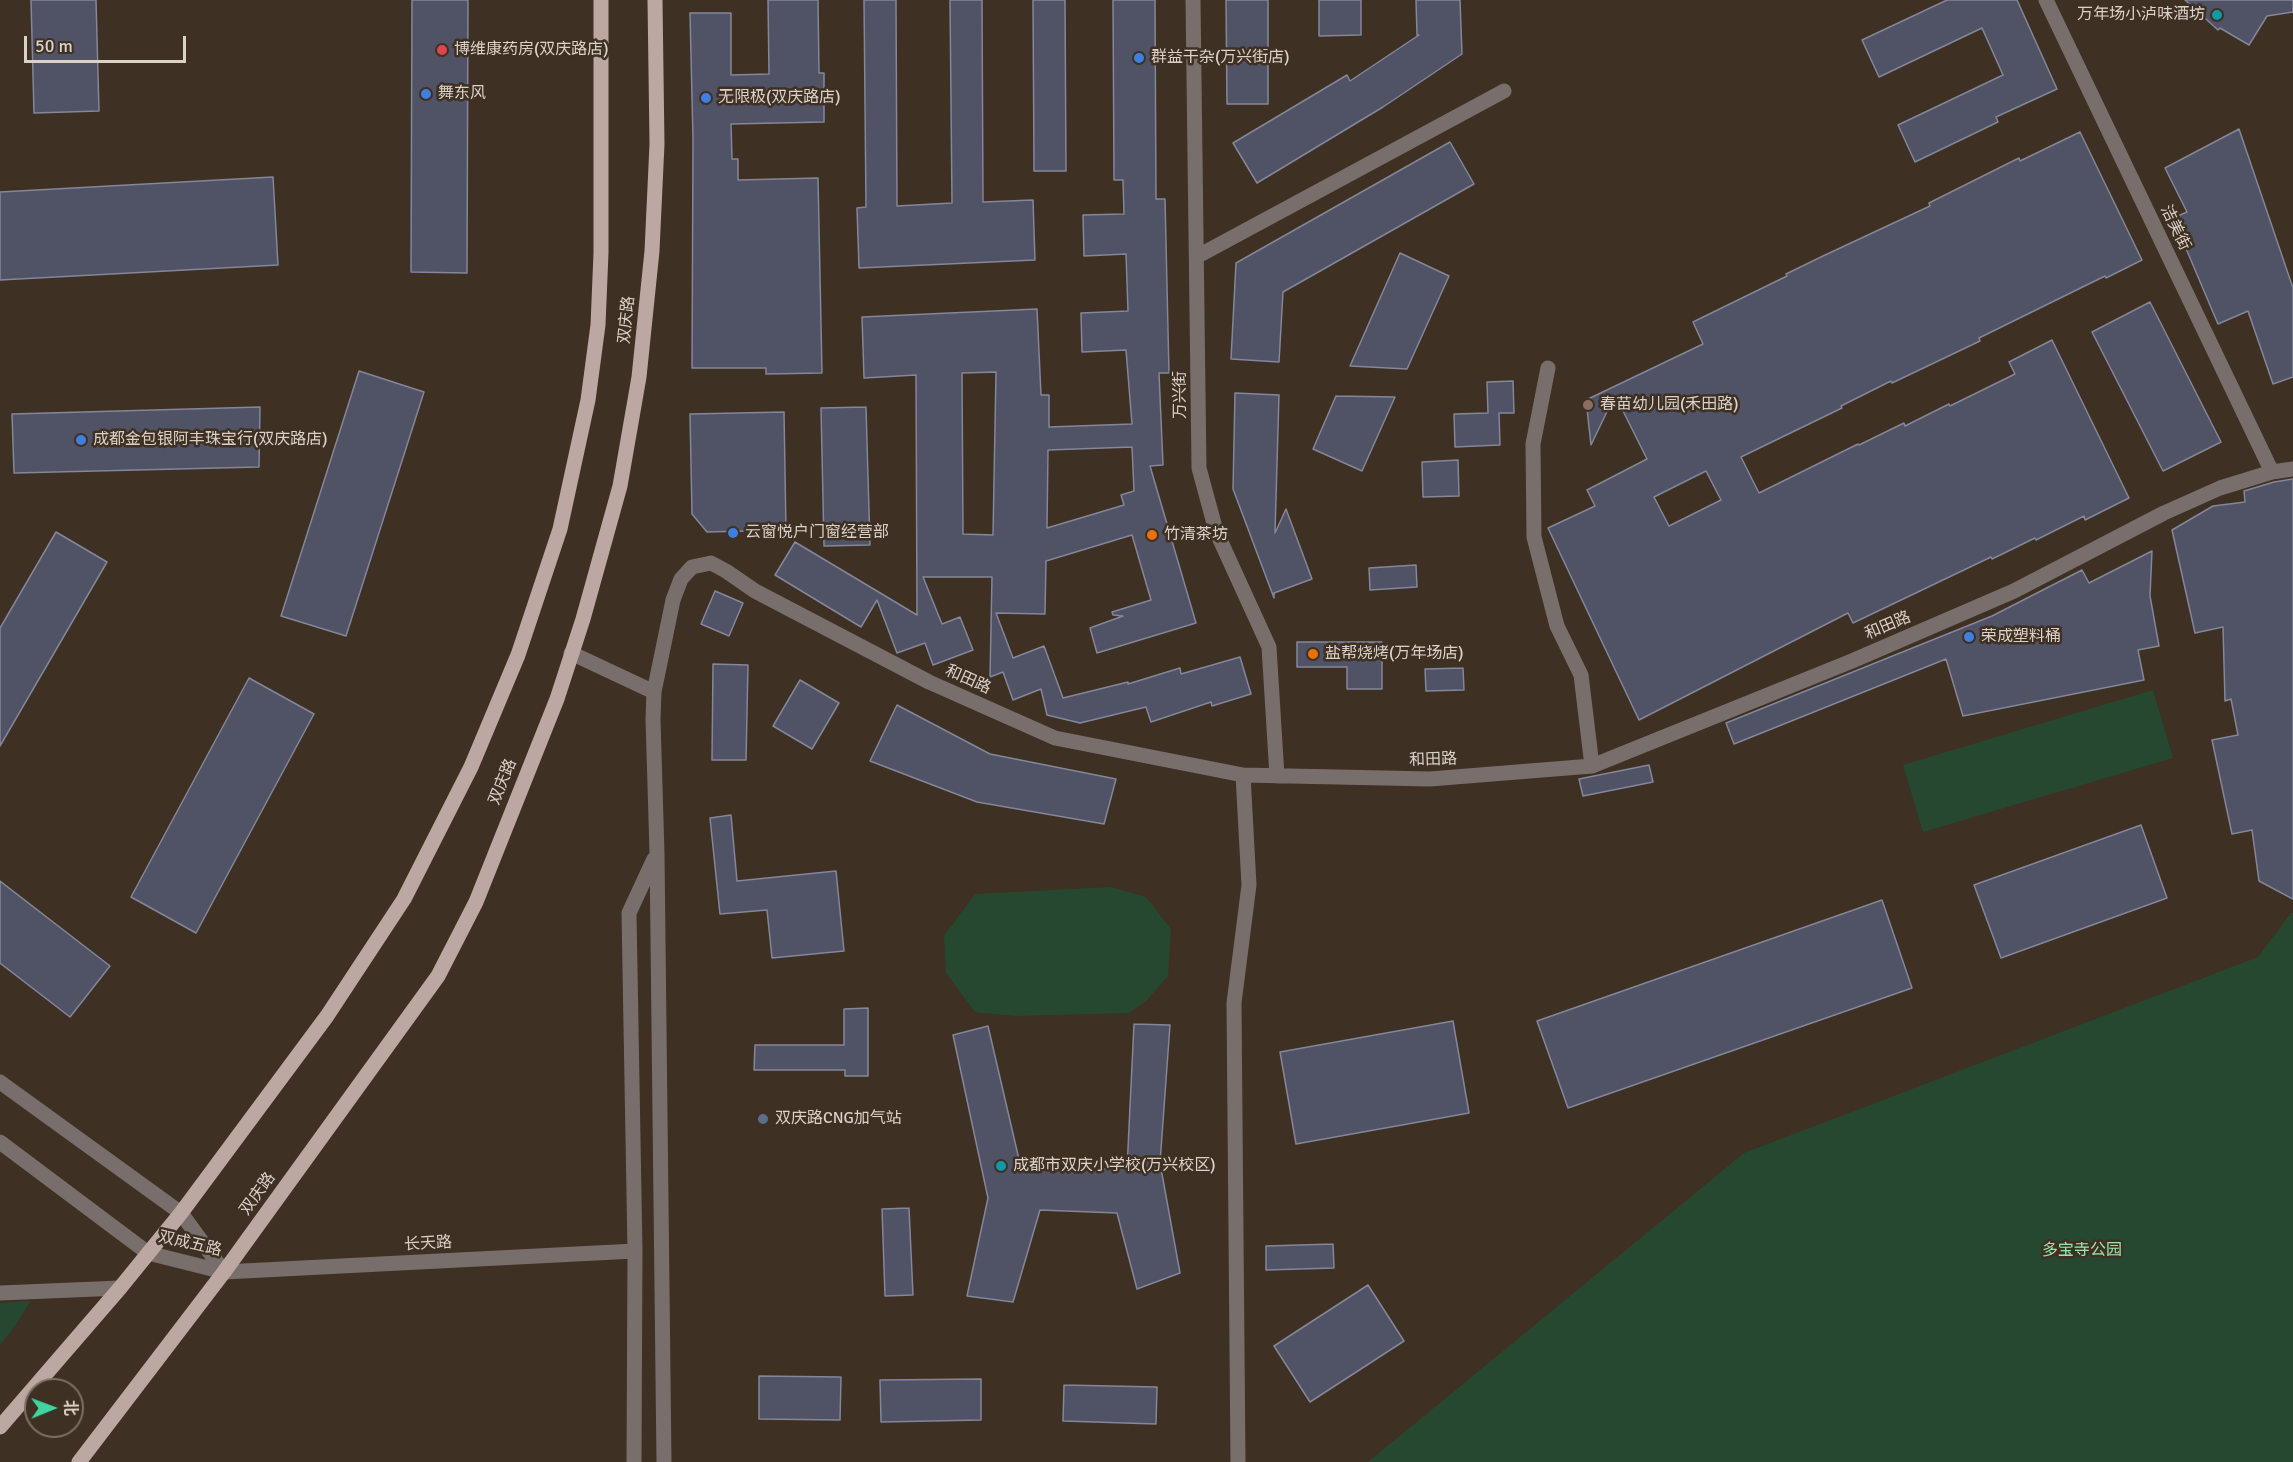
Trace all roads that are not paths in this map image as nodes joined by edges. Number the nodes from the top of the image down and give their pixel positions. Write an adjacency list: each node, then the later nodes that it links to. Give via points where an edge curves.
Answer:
1 (601, 0): 18 (main road, 双庆路, via 598,325 588,400 560,529 518,655 471,767 404,899 327,1016)
2 (656, 0): 10 (main road, 双庆路, via 657,144 652,251 639,377 620,486)
3 (1193, 0): 6 (street, 万兴街)
4 (2046, 0): 9 (street, 洁美街)
5 (1504, 92): 6 (street)
6 (1198, 256): 14 (street, 万兴街, via 1199,468 1216,531 1269,647)
7 (1548, 368): 12 (street, via 1533,444 1534,537 1557,627 1581,675)
8 (2293, 469): 9 (street, 和田路)
9 (2272, 472): 12 (street, 和田路, via 2220,488 2164,513 2014,591)
10 (571, 653): 11 (street); 21 (main road, 双庆路, via 476,902 438,976)
11 (654, 692): 13 (street, 和田路, via 681,579 692,567 711,563 755,591 929,682 1055,738); 15 (street)
12 (1592, 766): 14 (street, 和田路, via 1430,779)
13 (1243, 775): 14 (street, 和田路); 28 (street, via 1249,885 1234,1003)
14 (1277, 776)
15 (657, 853): 19 (street, via 629,914); 27 (street)
16 (0, 1082): 18 (street, 双成五路)
17 (0, 1142): 20 (street, 双成五路)
18 (181, 1213): 20 (main road, 双庆路); 21 (street, 双成五路)
19 (635, 1251): 21 (street, 长天路); 26 (street)
20 (148, 1253): 21 (street, 双成五路); 22 (main road, 双庆路)
21 (224, 1272): 25 (main road, 双庆路)
22 (120, 1288): 23 (street); 24 (main road, 双庆路)
23 (0, 1293)
24 (0, 1427)
25 (79, 1462)
26 (634, 1462)
27 (664, 1462)
28 (1238, 1462)

